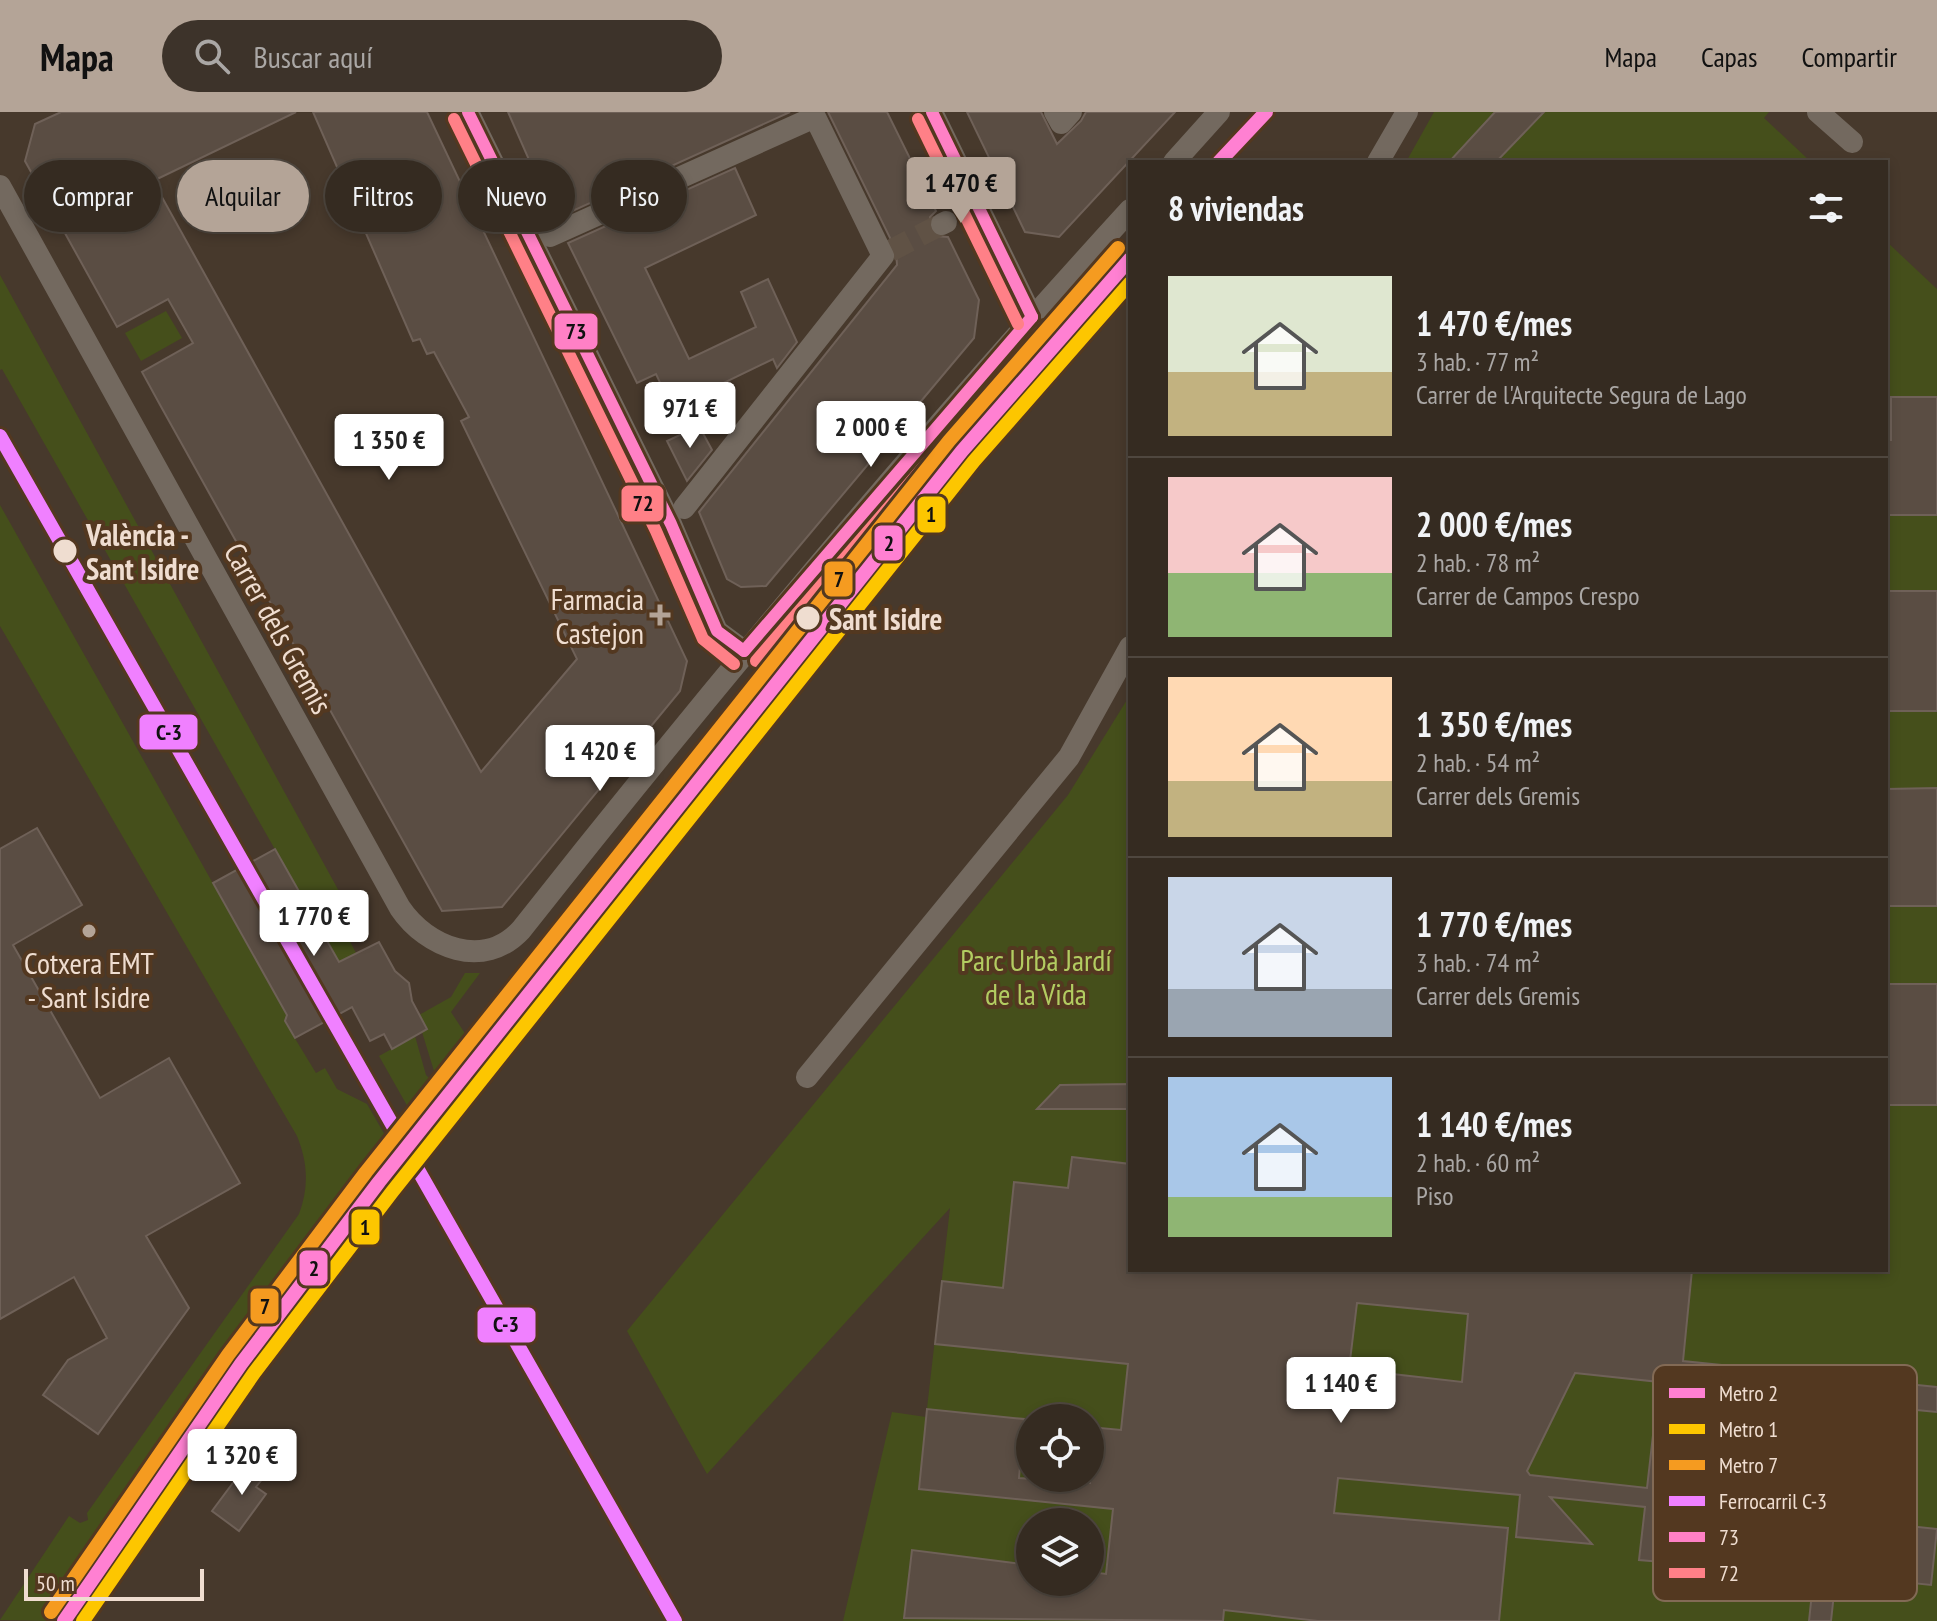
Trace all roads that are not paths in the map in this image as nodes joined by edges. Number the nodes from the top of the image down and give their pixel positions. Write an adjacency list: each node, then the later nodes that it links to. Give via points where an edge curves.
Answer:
1 (468, 112): 16 (street, via 671,524 717,631)
2 (932, 112): 14 (street)
3 (1055, 112): 4 (street, via 1061,123)
4 (1071, 112)
5 (1219, 112): 9 (street)
6 (1407, 112): 10 (street)
7 (1818, 112): 8 (street)
8 (1852, 142)
9 (1176, 160)
10 (1379, 160)
11 (0, 186): 16 (street, Carrer dels Gremis, via 400,908 426,936 459,949 491,949 515,936)
12 (1128, 212): 14 (street)
13 (550, 236): 15 (street, via 819,115 886,254)
14 (1032, 317): 16 (street)
15 (684, 508)
16 (744, 651)
17 (1128, 651): 18 (street, via 1069,757)
18 (807, 1077)

